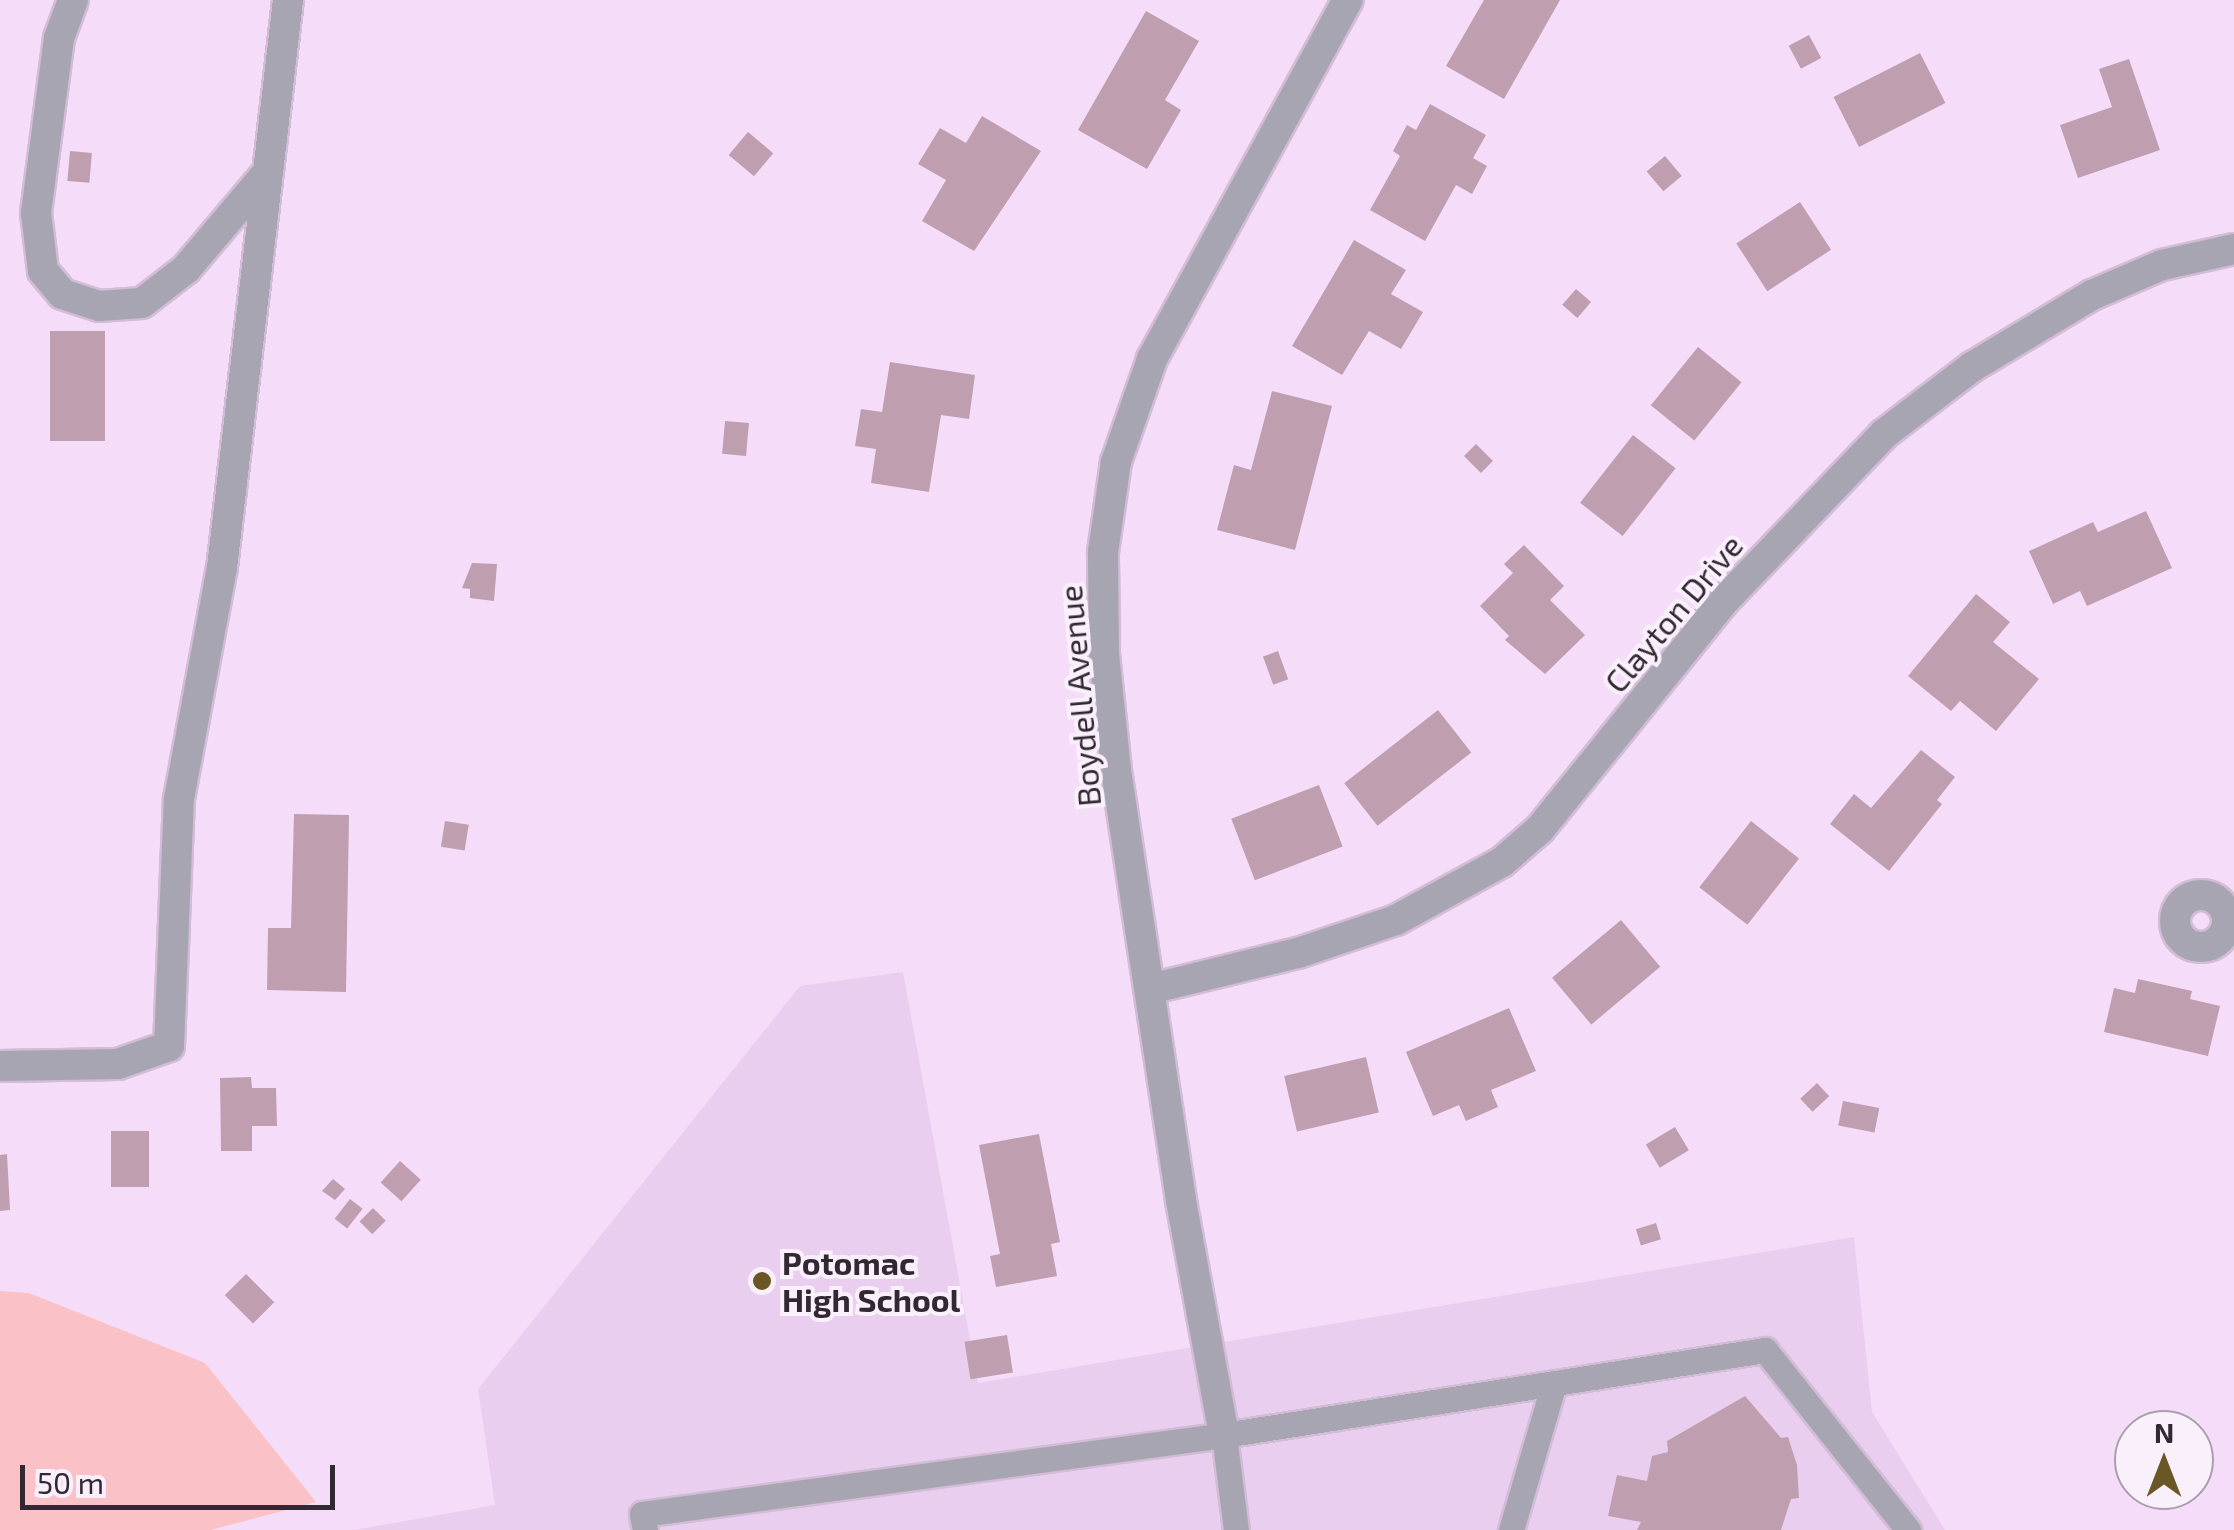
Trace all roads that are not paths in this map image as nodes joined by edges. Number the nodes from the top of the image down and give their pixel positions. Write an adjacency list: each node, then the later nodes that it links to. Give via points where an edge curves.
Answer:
1 (74, 0): 4 (street, via 60,38 36,213 43,271 62,294 99,306 142,303 186,269)
2 (288, 0): 4 (street)
3 (1348, 0): 6 (street, Boydell Avenue, via 1160,343 1116,462 1103,552 1104,654 1116,770)
4 (268, 172): 7 (street, via 222,568 180,799 168,1046 118,1064)
5 (2234, 248): 6 (street, Clayton Drive, via 2162,265 2092,295 1972,367 1884,434 1723,602 1540,829 1502,862 1396,920 1298,954)
6 (1154, 988): 9 (street, Boydell Avenue, via 1181,1200)
7 (0, 1066)
8 (1554, 1383): 9 (lane); 12 (lane); 13 (lane, via 1765,1350)
9 (1224, 1436): 10 (lane, via 642,1514); 11 (lane)
10 (645, 1530)
11 (1236, 1530)
12 (1511, 1530)
13 (1908, 1530)

